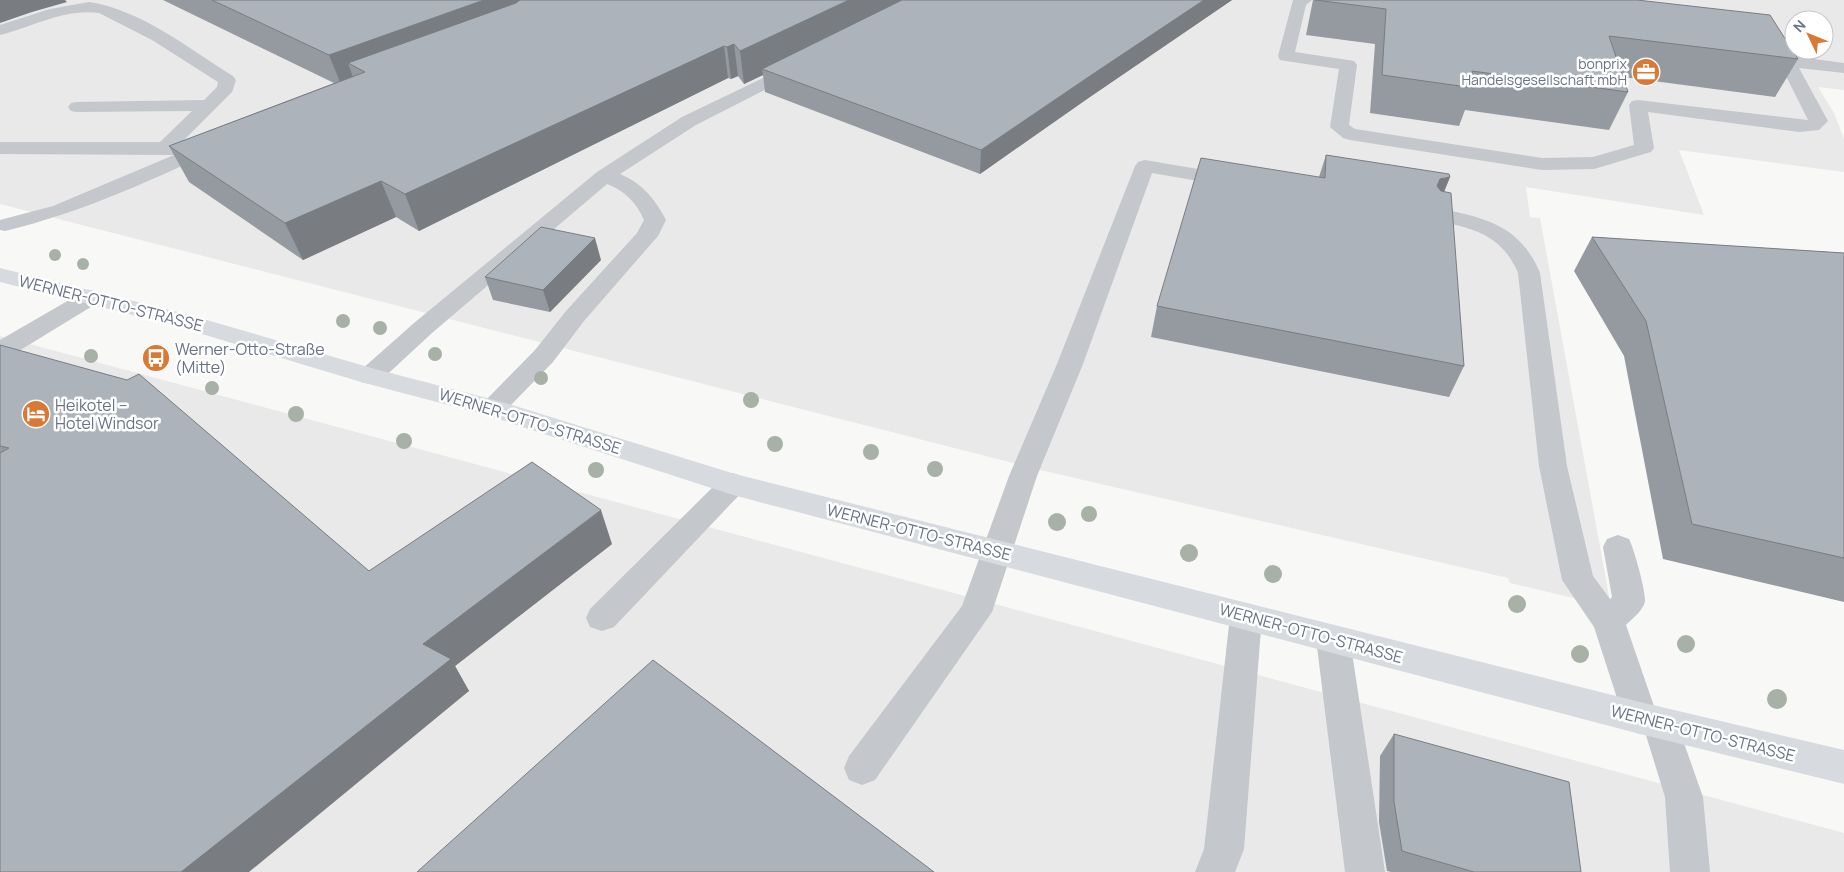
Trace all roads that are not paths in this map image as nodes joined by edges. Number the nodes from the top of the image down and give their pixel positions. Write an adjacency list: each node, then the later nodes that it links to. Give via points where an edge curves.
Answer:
1 (1304, 0): 5 (lane, via 1299,3 1286,56 1348,65 1339,127 1350,134 1542,164 1594,163 1644,148 1638,105 1812,126 1819,121)
2 (0, 30): 7 (lane, via 73,9 91,7 110,11 227,80 226,88)
3 (1744, 43): 5 (lane, via 1772,52)
4 (810, 60): 13 (lane, via 680,117)
5 (1787, 61): 6 (lane)
6 (1844, 68)
7 (207, 105): 8 (lane); 11 (lane)
8 (77, 106)
9 (229, 139): 12 (lane)
10 (0, 148): 11 (lane)
11 (165, 148): 12 (lane)
12 (194, 152): 16 (lane, via 60,210)
13 (604, 176): 20 (lane); 21 (lane, via 620,180 632,188 649,206 656,220 647,236 575,316 544,356)
14 (1250, 184): 24 (lane, via 1145,166 1070,364 1023,476)
15 (1438, 214): 27 (lane, via 1496,231 1524,259 1529,273 1553,466 1578,580)
16 (3, 226)
17 (0, 275): 18 (main road, WERNER-OTTO-STRASSE)
18 (91, 297): 19 (lane); 20 (main road, WERNER-OTTO-STRASSE)
19 (0, 351)
20 (370, 376): 21 (main road, WERNER-OTTO-STRASSE)
21 (493, 408): 22 (main road, WERNER-OTTO-STRASSE)
22 (733, 484): 24 (main road, WERNER-OTTO-STRASSE); 26 (lane)
23 (1618, 547): 27 (lane, via 1629,601)
24 (997, 552): 25 (main road, WERNER-OTTO-STRASSE); 31 (lane, via 976,612)
25 (1246, 616): 28 (main road, WERNER-OTTO-STRASSE); 32 (lane, via 1224,849)
26 (602, 618)
27 (1609, 622): 29 (lane)
28 (1334, 639): 29 (main road, WERNER-OTTO-STRASSE); 33 (lane)
29 (1650, 721): 30 (main road, WERNER-OTTO-STRASSE); 34 (lane, via 1684,797)
30 (1844, 767)
31 (862, 768)
32 (1215, 872)
33 (1366, 872)
34 (1690, 872)

